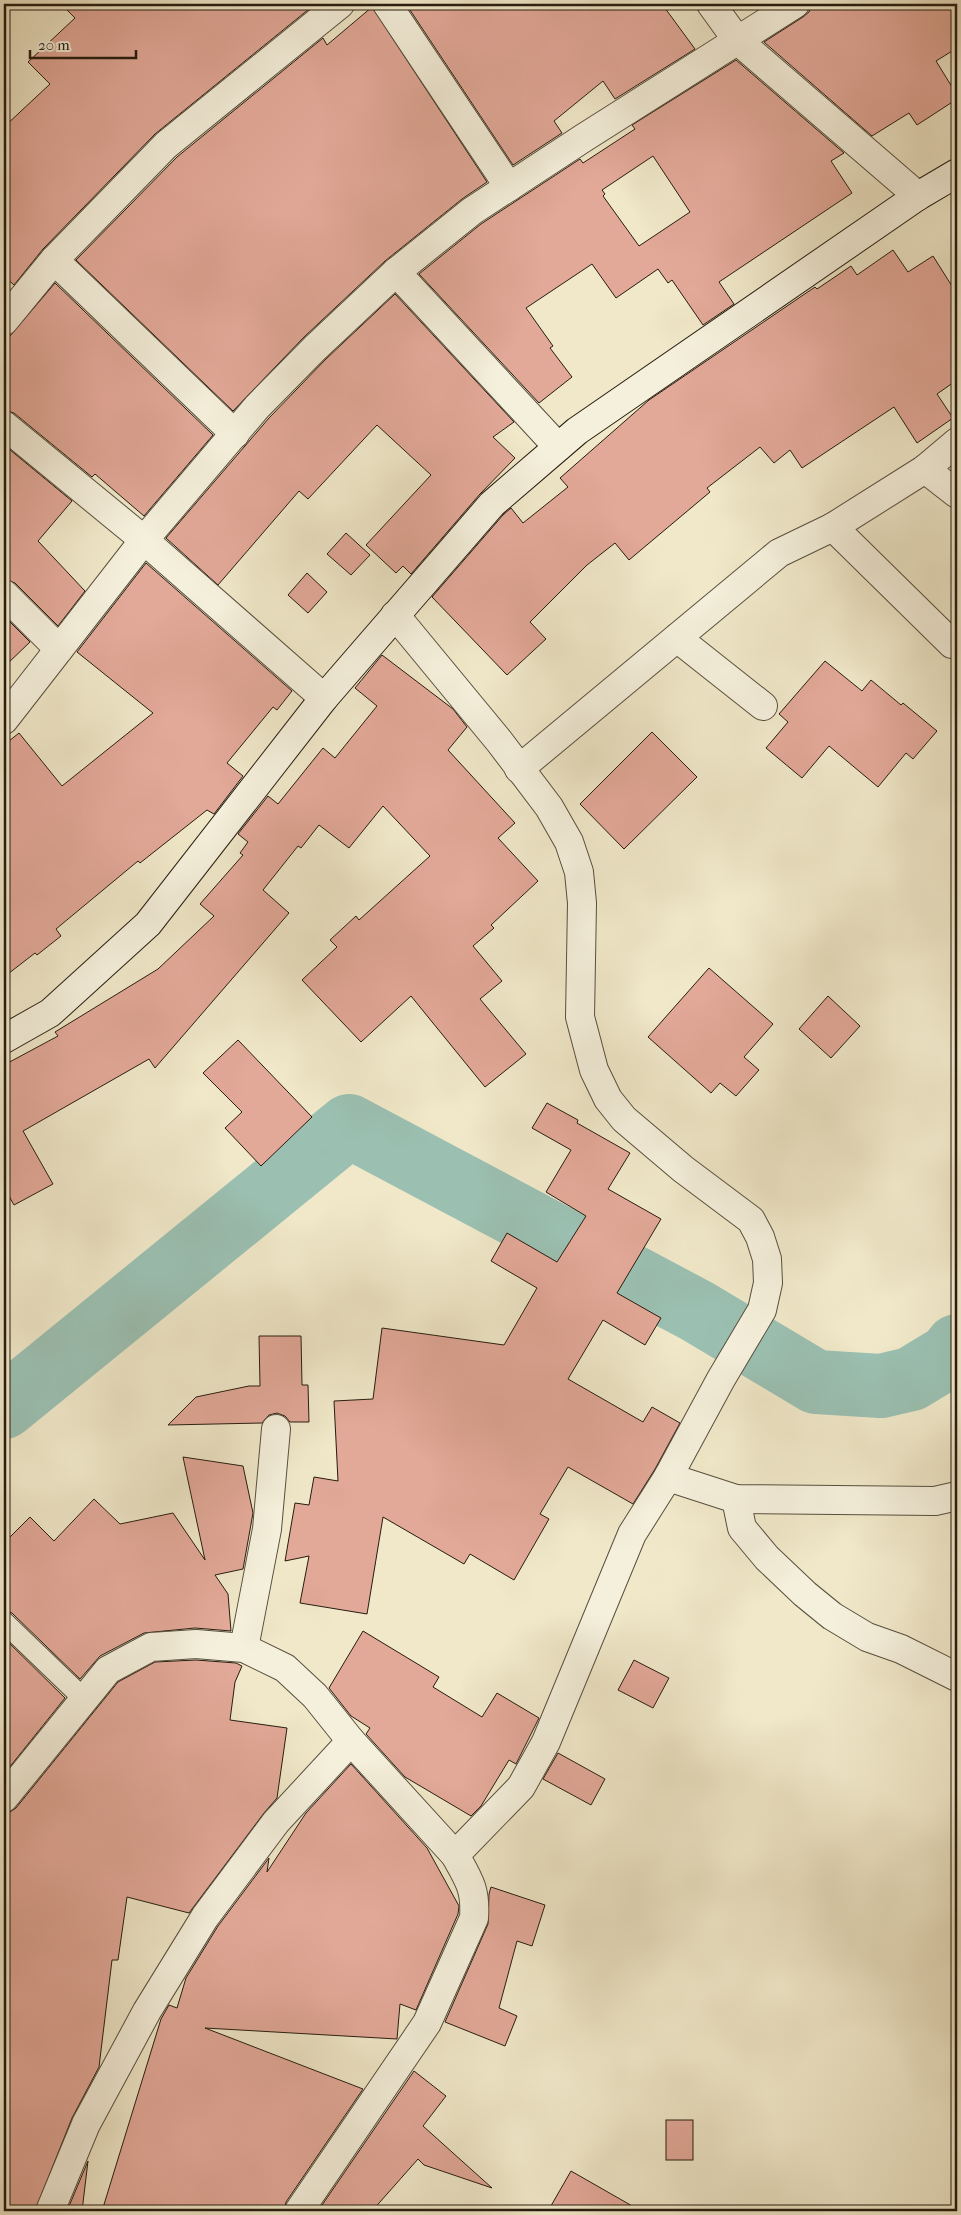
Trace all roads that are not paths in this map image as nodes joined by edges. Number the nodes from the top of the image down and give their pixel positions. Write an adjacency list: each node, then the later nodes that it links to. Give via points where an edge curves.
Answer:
1 (340, 4): 9 (street, via 166,145)
2 (387, 4): 7 (street)
3 (711, 4): 5 (street)
4 (795, 4): 5 (street)
5 (738, 40): 7 (street); 8 (street)
6 (957, 173): 8 (street)
7 (509, 187): 10 (street, via 472,211)
8 (918, 196): 15 (street)
9 (54, 260): 11 (street); 13 (street)
10 (396, 272): 13 (street, via 315,348); 15 (street)
11 (4, 321)
12 (4, 425): 19 (street)
13 (234, 434): 19 (street)
14 (957, 442): 16 (street)
15 (558, 447): 21 (street, via 492,504)
16 (925, 468): 17 (street); 18 (street)
17 (957, 494)
18 (833, 527): 22 (street, via 779,553); 23 (street)
19 (144, 540): 24 (street); 25 (street)
20 (4, 594): 24 (street)
21 (395, 615): 25 (street); 28 (street)
22 (677, 638): 26 (street); 28 (street)
23 (952, 644)
24 (60, 650): 27 (street)
25 (324, 698): 29 (street, via 148,924 50,1013)
26 (763, 706)
27 (4, 720)
28 (520, 769): 31 (street, via 549,807 569,842 579,872 582,903 580,1017 594,1070 608,1099 624,1119 682,1169 751,1220 767,1259 768,1283 762,1310)
29 (4, 1039)
30 (276, 1429): 36 (street, via 267,1530)
31 (668, 1477): 33 (street); 41 (street, via 632,1534 546,1742 521,1787)
32 (946, 1498): 33 (street); 34 (street)
33 (736, 1499): 37 (street, via 742,1528 767,1558 832,1616 867,1637 901,1648)
34 (957, 1519)
35 (4, 1622): 38 (lane)
36 (244, 1648): 38 (street, via 196,1644 151,1647 108,1670); 39 (street, via 286,1668 315,1696)
37 (957, 1677)
38 (84, 1699): 40 (street)
39 (351, 1741): 41 (street); 42 (street, via 276,1822 205,1917 147,2011 86,2124)
40 (4, 1798)
41 (455, 1855): 43 (street, via 473,1886 474,1918 427,2023)
42 (50, 2211)
43 (299, 2211)

